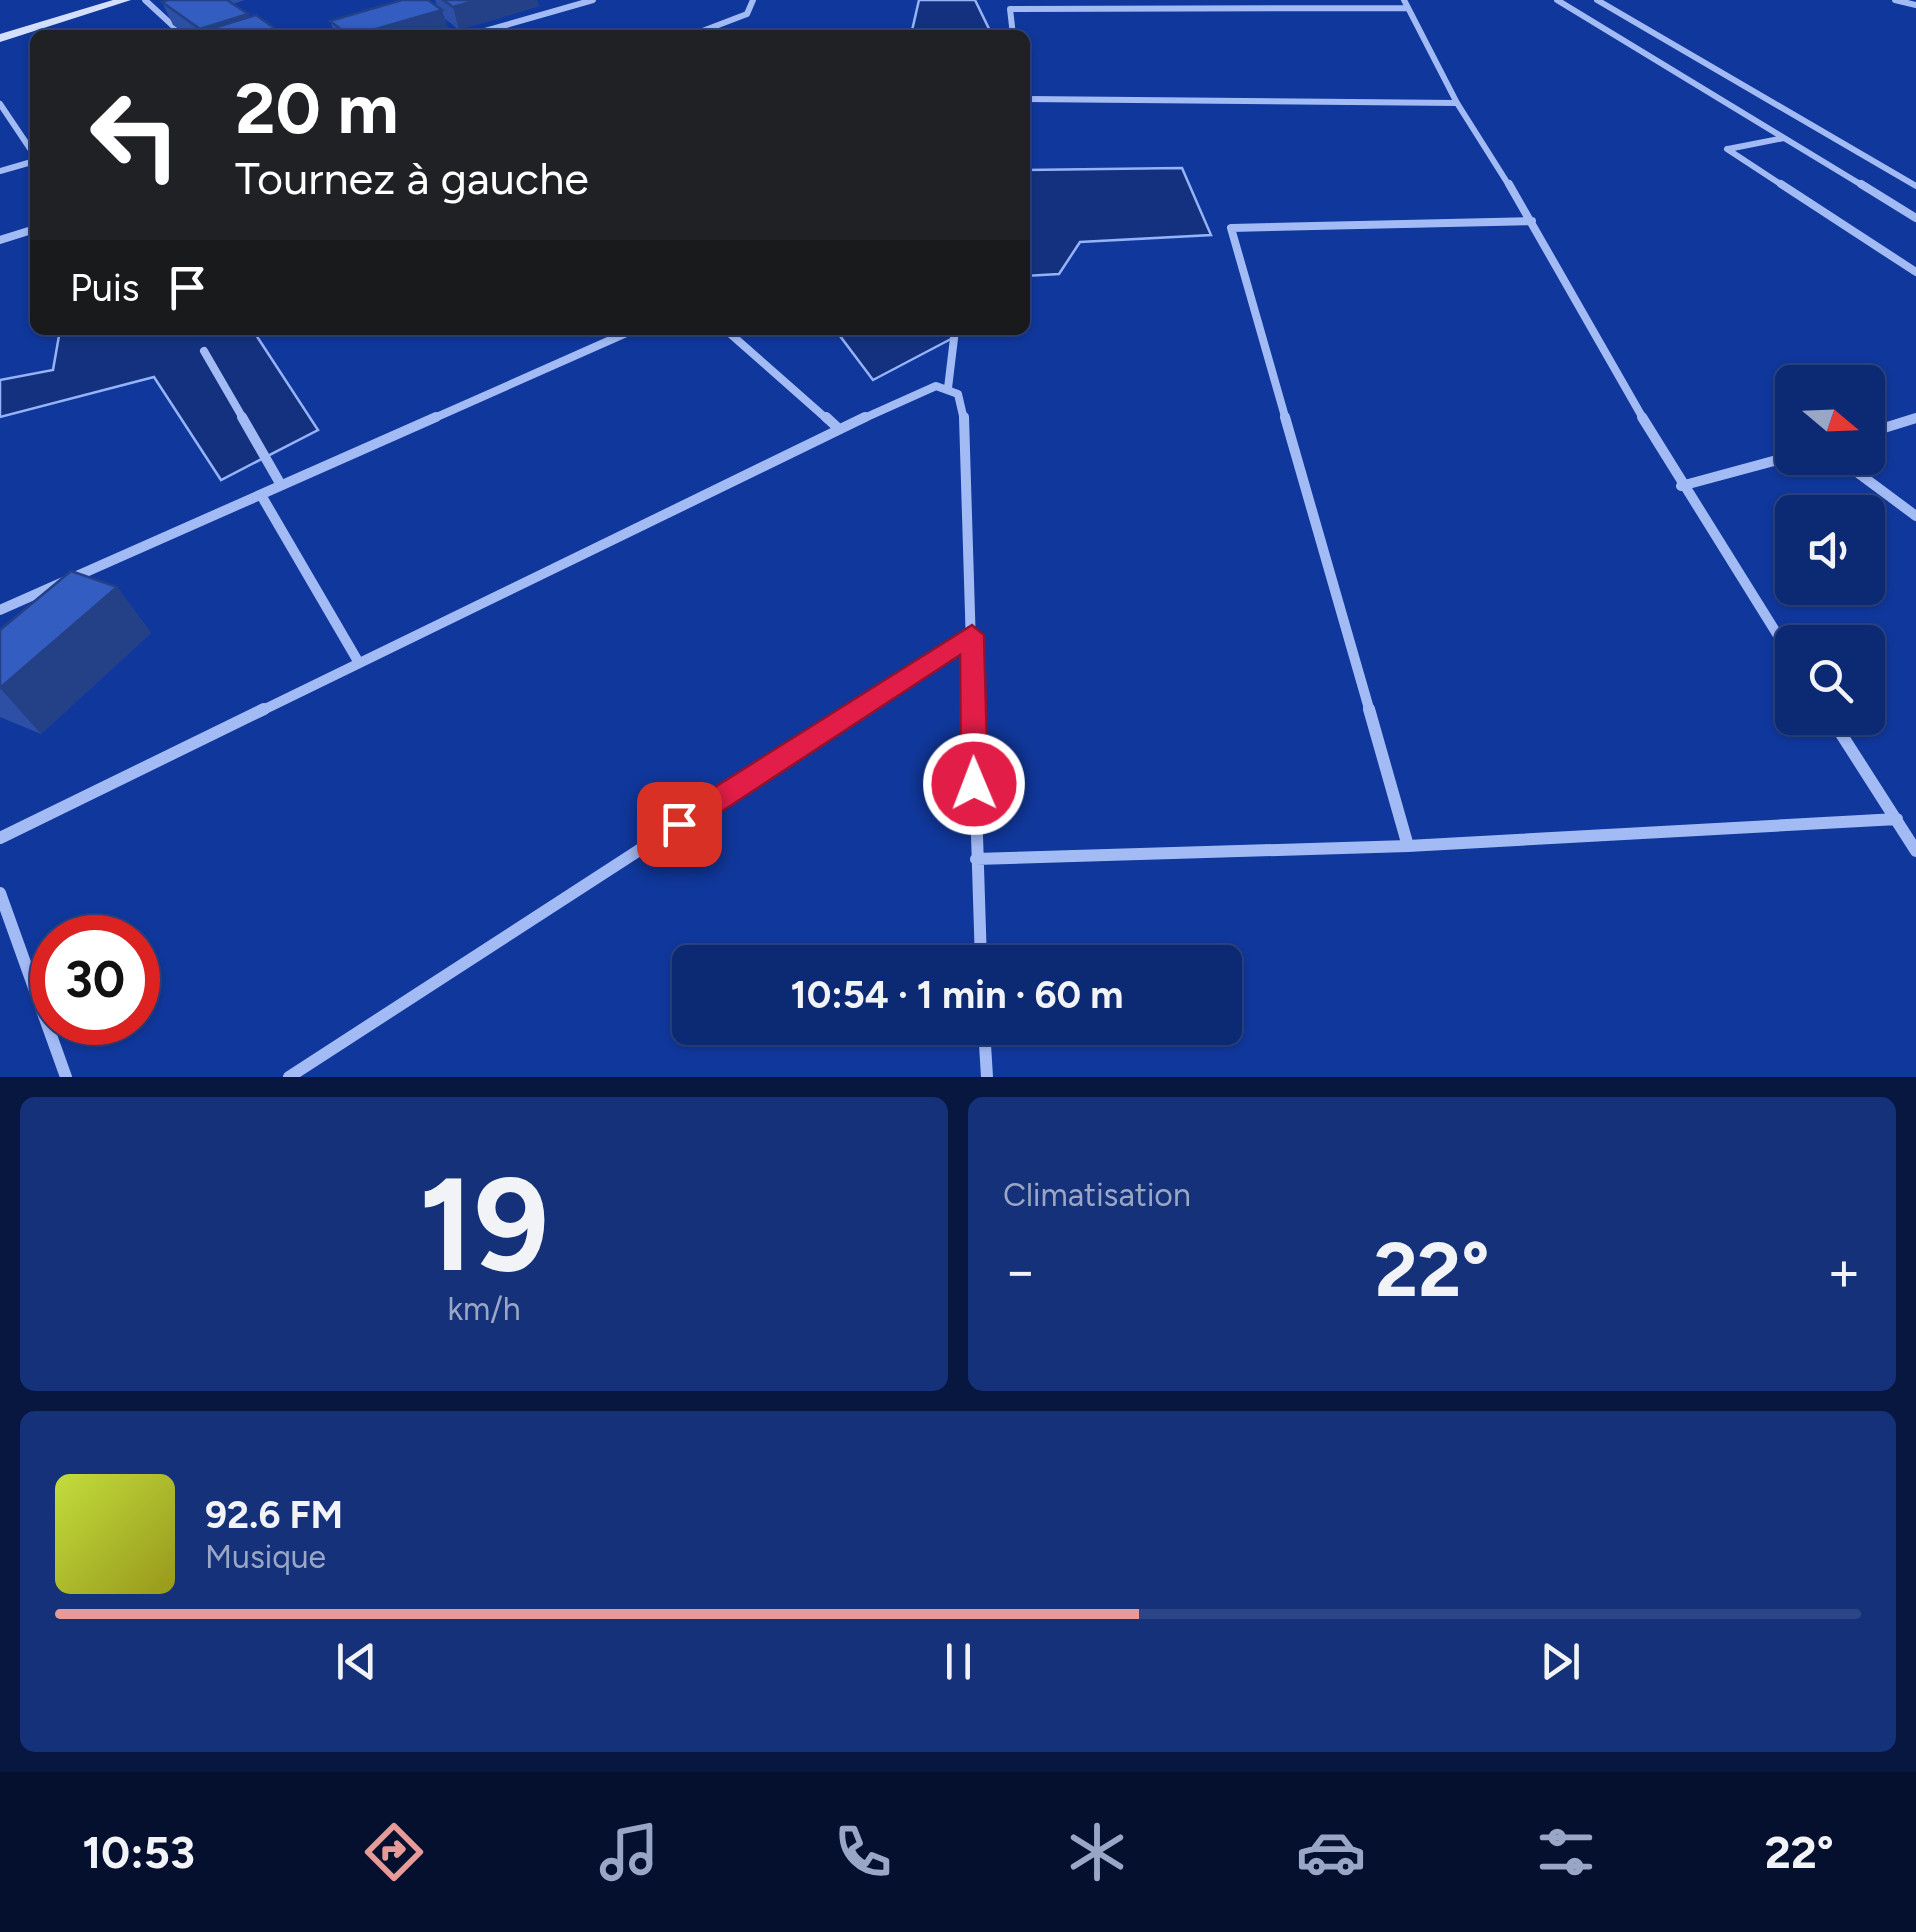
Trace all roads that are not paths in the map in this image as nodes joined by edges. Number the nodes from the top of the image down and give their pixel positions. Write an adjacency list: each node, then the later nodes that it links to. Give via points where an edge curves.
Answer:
1 (126, 0): 16 (street)
2 (146, 0): 12 (street)
3 (593, 0): 13 (street)
4 (753, 0): 14 (street, via 747,14)
5 (1312, 0): 11 (street)
6 (1557, 0): 20 (street)
7 (1598, 0): 24 (street)
8 (1894, 0): 10 (street)
9 (1406, 4): 11 (street); 18 (street)
10 (1916, 5)
11 (1363, 8): 15 (street, via 1010,8)
12 (177, 30)
13 (488, 30)
14 (705, 30)
15 (1012, 30)
16 (0, 38)
17 (1030, 100): 18 (street)
18 (1457, 103): 26 (street)
19 (0, 104): 21 (street)
20 (1784, 138): 25 (street); 29 (street, via 1727,149)
21 (30, 150)
22 (30, 160): 23 (street)
23 (0, 171)
24 (1916, 186)
25 (1916, 218)
26 (1532, 221): 41 (street); 51 (street, via 1231,228)
27 (30, 231): 28 (street)
28 (0, 240)
29 (1916, 272)
30 (622, 335): 40 (street)
31 (732, 335): 37 (street)
32 (954, 335): 34 (street)
33 (204, 350): 40 (street)
34 (948, 388): 37 (street, via 927,388); 46 (street, via 964,401)
35 (1916, 418): 36 (street)
36 (1885, 428)
37 (838, 429): 47 (street)
38 (1775, 461): 41 (street)
39 (1861, 475): 43 (street)
40 (281, 485): 42 (street)
41 (1681, 486): 45 (street)
42 (261, 495): 44 (street); 47 (street)
43 (1916, 516)
44 (0, 610)
45 (1775, 632)
46 (972, 635): 53 (street); 58 (street)
47 (359, 663): 50 (street)
48 (1842, 735): 49 (street)
49 (1896, 819): 51 (street); 52 (street)
50 (0, 838)
51 (1408, 846): 53 (street)
52 (1916, 851)
53 (976, 859): 55 (street)
54 (0, 892): 57 (street)
55 (980, 945)
56 (985, 1045): 59 (street)
57 (66, 1077)
58 (289, 1077)
59 (987, 1077)

